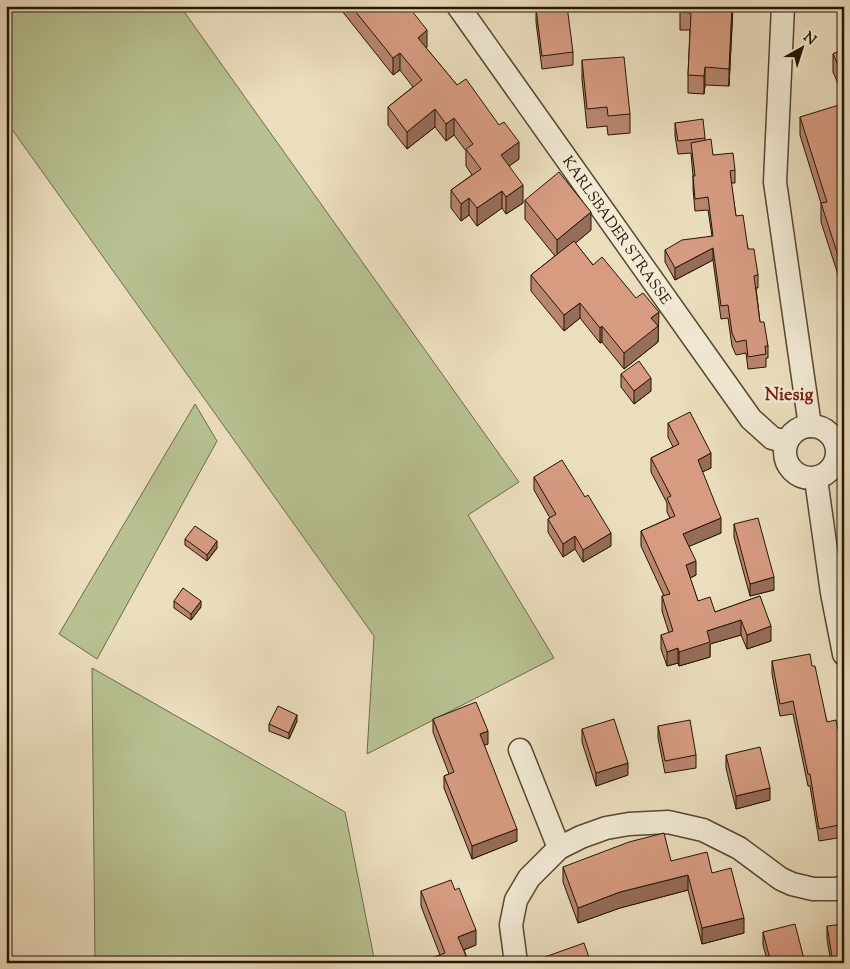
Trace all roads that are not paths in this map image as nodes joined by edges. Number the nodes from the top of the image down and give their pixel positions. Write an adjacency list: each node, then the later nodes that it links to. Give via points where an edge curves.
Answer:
1 (458, 6): 4 (street, KARLSBADER STRASSE, via 751,419 772,438)
2 (783, 6): 3 (street, via 775,182)
3 (810, 426): 4 (street, via 800,428); 5 (street, via 829,432)
4 (786, 442): 6 (street, via 788,466 793,472)
5 (841, 450): 6 (street, via 832,469)
6 (816, 478): 7 (street)
7 (844, 654)
8 (520, 750): 9 (street)
9 (559, 848): 10 (street, via 606,828 668,822 703,830 739,848 792,884 813,889); 11 (street, via 529,878 516,900 511,925)
10 (844, 887)
11 (516, 963)

